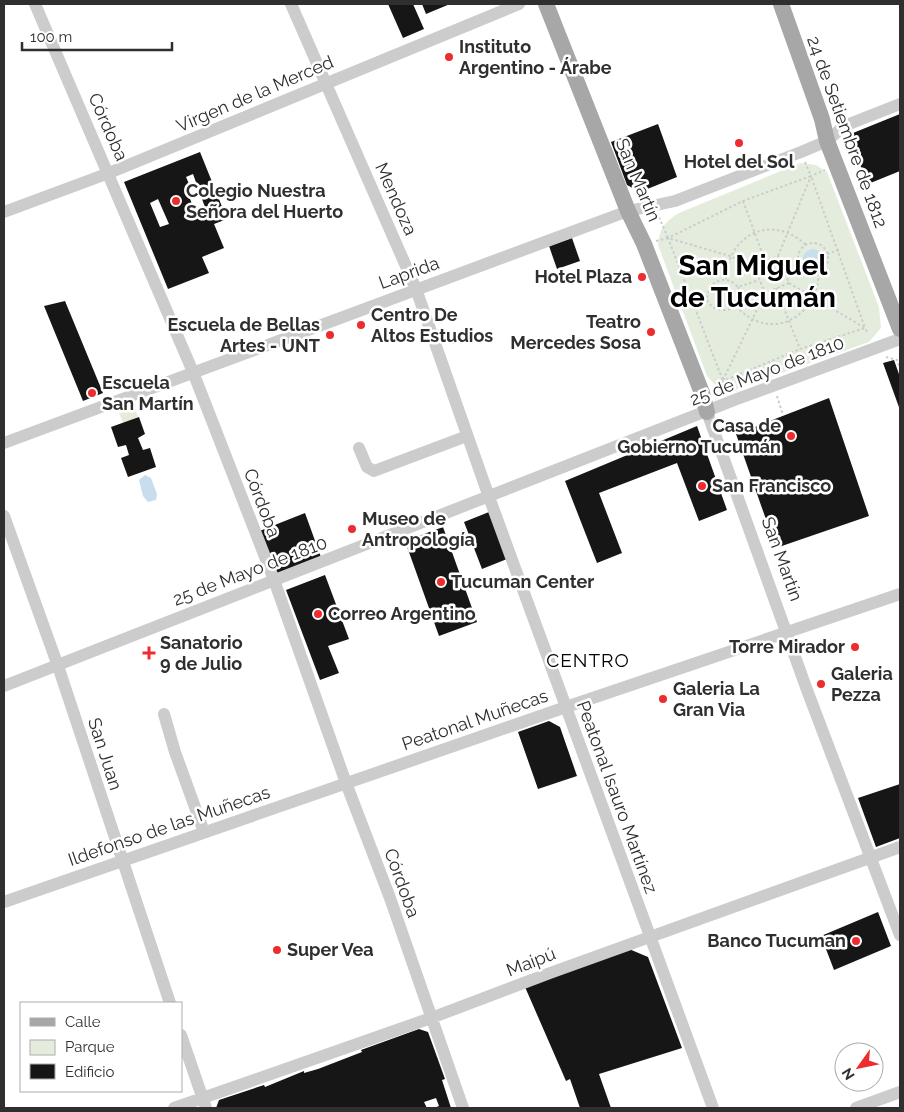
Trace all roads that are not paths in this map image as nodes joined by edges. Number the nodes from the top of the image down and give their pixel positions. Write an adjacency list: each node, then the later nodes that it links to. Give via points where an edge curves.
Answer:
1 (35, 4): 9 (street, Córdoba)
2 (291, 4): 6 (street, Mendoza)
3 (519, 4): 6 (street, Virgen de la Merced)
4 (546, 4): 10 (main road, San Martín)
5 (781, 4): 8 (main road, 24 de Setiembre de 1812)
6 (326, 83): 9 (street, Virgen de la Merced); 12 (street, Mendoza)
7 (900, 104): 8 (street, Laprida, via 844,126)
8 (827, 141): 10 (street, Laprida, via 675,201); 13 (main road, 24 de Setiembre de 1812)
9 (109, 173): 11 (street, Virgen de la Merced); 15 (street, Córdoba)
10 (628, 211): 12 (street, Laprida); 16 (main road, San Martín, via 644,244)
11 (4, 212)
12 (416, 289): 15 (street, Laprida); 17 (street, Mendoza)
13 (900, 329)
14 (900, 339): 16 (street, 25 de Mayo de 1810)
15 (193, 372): 18 (street, Laprida); 22 (street, Córdoba)
16 (707, 412): 20 (street, 25 de Mayo de 1810); 24 (street, San Martín)
17 (467, 436): 19 (street, via 374,471 367,467); 20 (street, Mendoza)
18 (4, 443)
19 (359, 448)
20 (489, 497): 22 (street, 25 de Mayo de 1810); 27 (street, Peatonal Isauro Martínez)
21 (4, 516): 25 (street, San Juan)
22 (274, 580): 25 (street, 25 de Mayo de 1810); 29 (street, Córdoba)
23 (900, 594): 24 (street, Peatonal Muñecas)
24 (787, 632): 27 (street, Peatonal Muñecas); 32 (street, San Martín)
25 (58, 666): 26 (street, 25 de Mayo de 1810); 33 (street, San Juan)
26 (4, 686)
27 (566, 707): 29 (street, Peatonal Muñecas); 36 (street, Peatonal Isauro Martínez)
28 (164, 714): 30 (street)
29 (346, 784): 30 (street, Ildefonso de las Muñecas); 38 (street, Córdoba)
30 (204, 832): 33 (street, Ildefonso de las Muñecas)
31 (900, 847): 32 (street, Maipú)
32 (871, 858): 35 (street, San Martín); 36 (street, Maipú)
33 (121, 860): 34 (street, Ildefonso de las Muñecas); 37 (street, San Juan)
34 (4, 902)
35 (900, 935)
36 (650, 937): 38 (street, Maipú); 44 (street, Peatonal Isauro Martínez)
37 (170, 1002)
38 (432, 1018): 41 (street, Maipú); 43 (street, Córdoba)
39 (182, 1038): 41 (street)
40 (900, 1092): 45 (street)
41 (205, 1103): 42 (street, Maipú)
42 (174, 1108)
43 (463, 1108)
44 (713, 1108)
45 (856, 1108)

